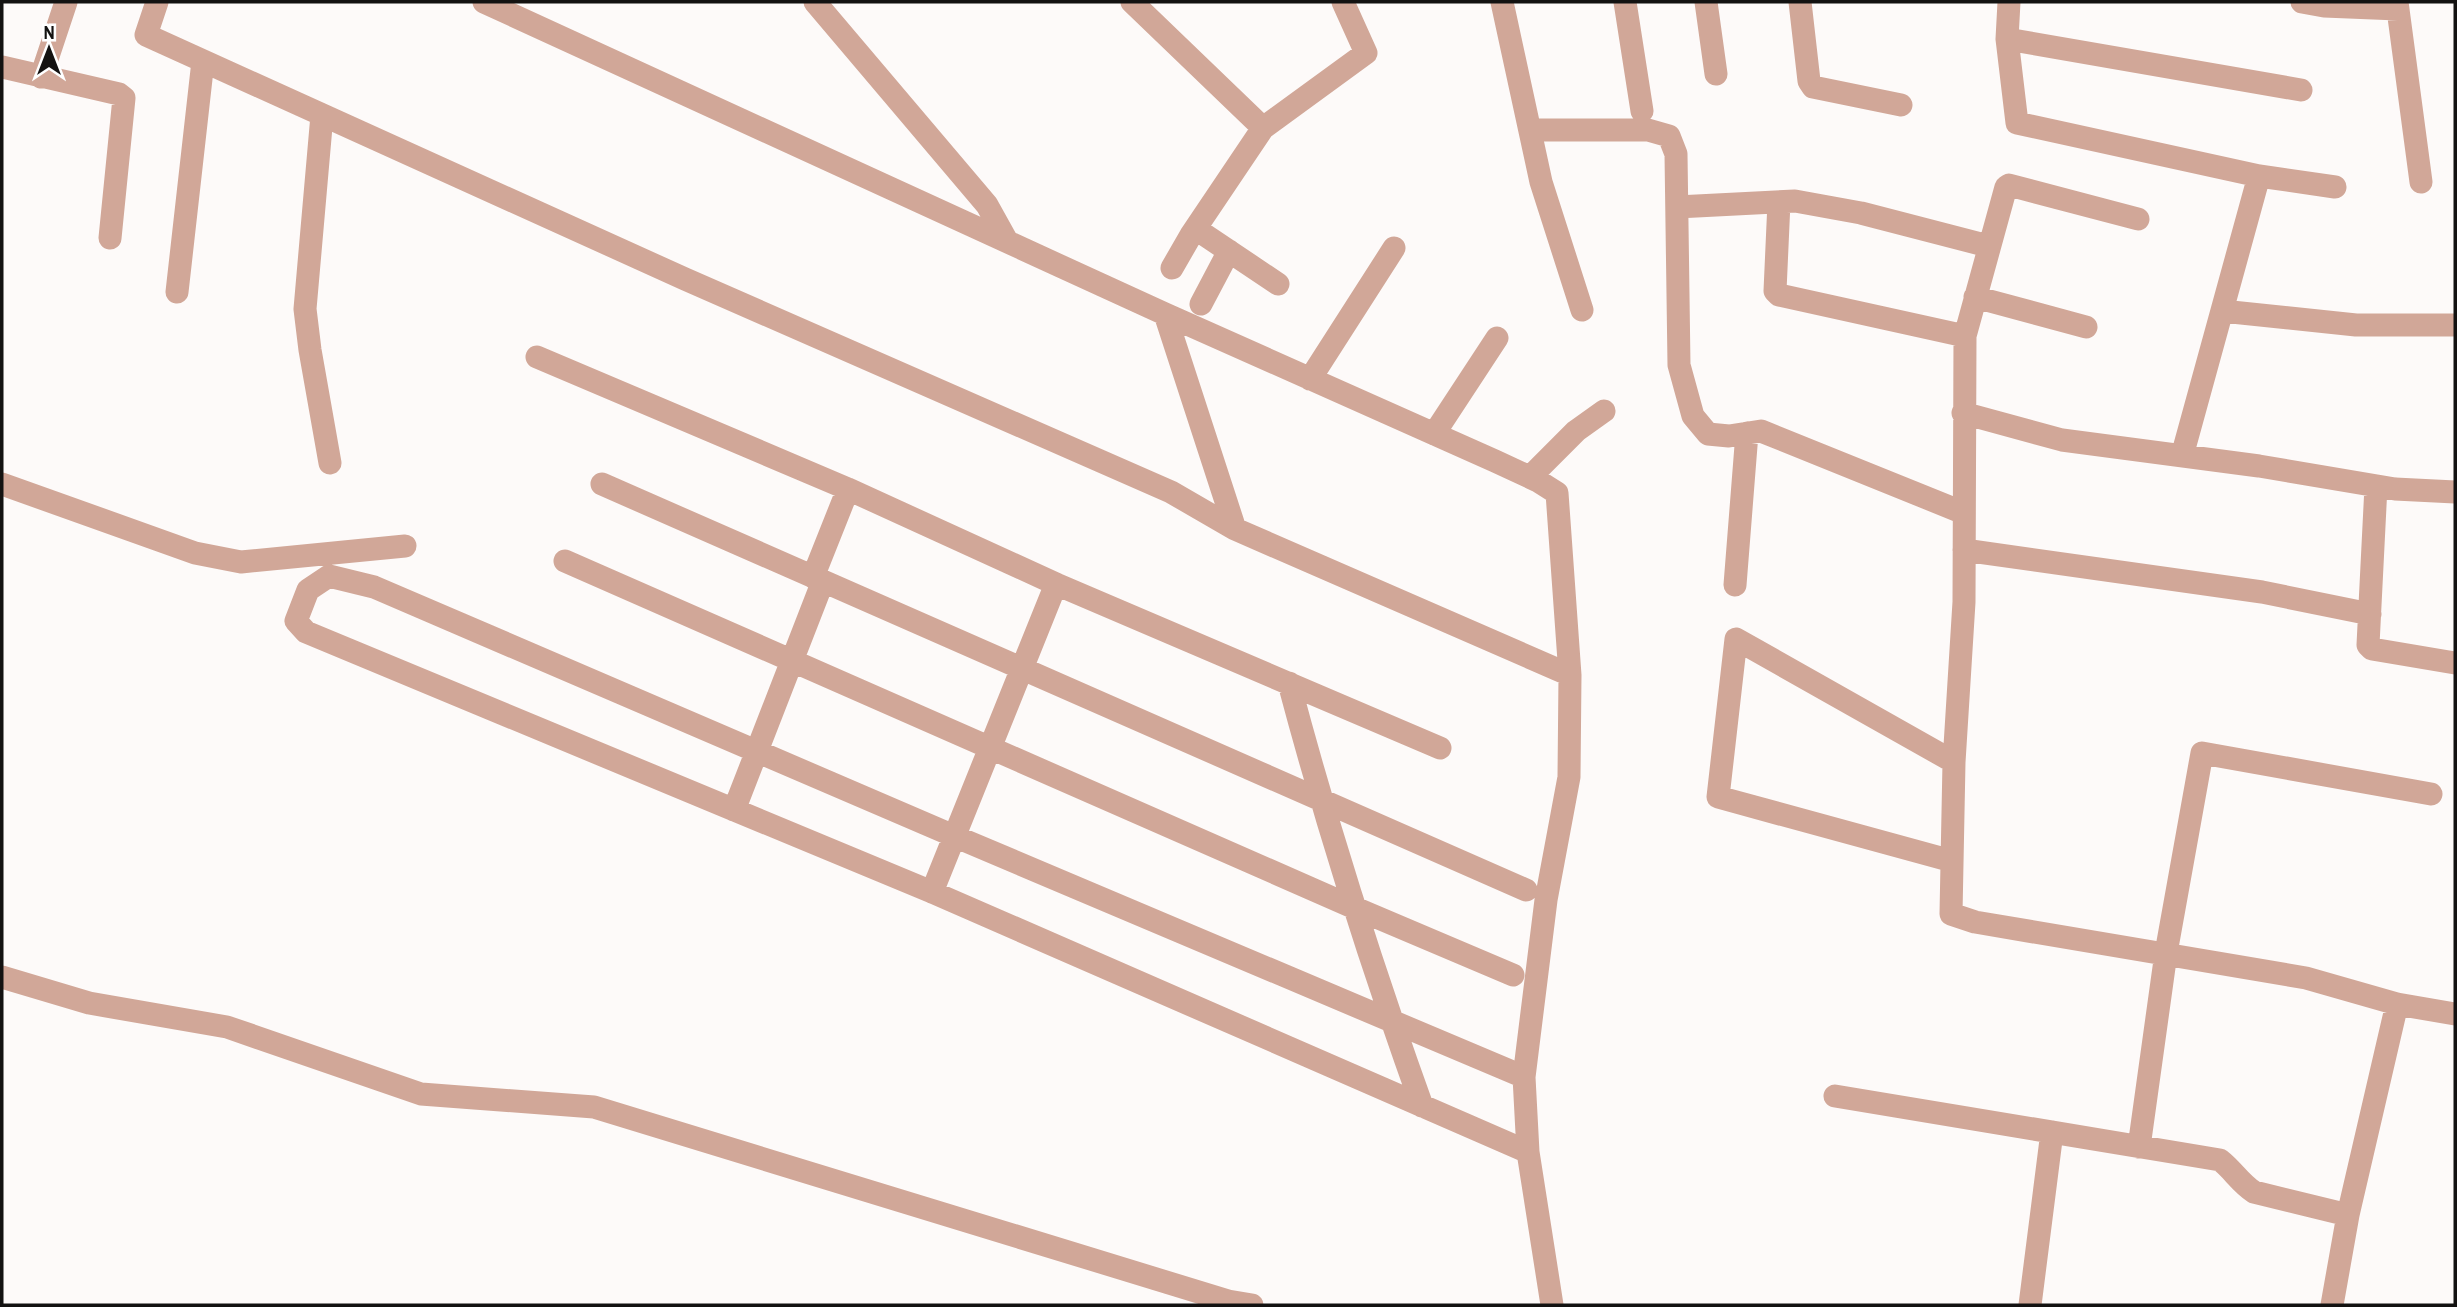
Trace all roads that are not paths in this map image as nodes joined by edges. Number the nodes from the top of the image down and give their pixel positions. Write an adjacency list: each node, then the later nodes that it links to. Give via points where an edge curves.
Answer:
1 (66, 2): 18 (street)
2 (157, 2): 15 (street, via 146,36)
3 (484, 2): 33 (street)
4 (815, 2): 33 (street, via 987,205)
5 (1132, 2): 23 (street)
6 (1343, 2): 23 (street, via 1366,53)
7 (1502, 2): 24 (street)
8 (1625, 2): 21 (street)
9 (1706, 2): 17 (street)
10 (1800, 2): 20 (street, via 1813,87)
11 (2009, 2): 14 (street)
12 (2302, 2): 13 (street)
13 (2397, 5): 26 (street)
14 (2007, 39): 19 (street); 25 (street, via 2017,122)
15 (203, 61): 22 (street); 39 (street)
16 (2, 67): 18 (street)
17 (1716, 75)
18 (41, 77): 32 (street, via 119,93 124,98)
19 (2301, 90)
20 (1901, 105)
21 (1642, 111)
22 (322, 115): 56 (street, via 305,309); 64 (street, via 1171,492)
23 (1263, 128): 31 (street)
24 (1530, 131): 29 (street, via 1648,130 1669,136 1676,154); 42 (street, via 1541,182)
25 (2259, 176): 27 (street); 43 (street)
26 (2421, 182)
27 (2335, 187)
28 (1779, 202): 29 (street); 34 (street, via 1861,213); 47 (street, via 1775,292 1779,295)
29 (1677, 207): 53 (street, via 1679,365 1693,416 1708,434)
30 (2138, 219): 34 (street, via 2009,185)
31 (1196, 229): 36 (street); 37 (street)
32 (110, 238)
33 (1007, 241): 44 (street)
34 (1988, 246): 40 (street)
35 (1394, 248): 50 (street)
36 (1229, 251): 38 (street); 41 (street)
37 (1172, 268)
38 (1278, 284)
39 (177, 292)
40 (1975, 297): 46 (street); 47 (street)
41 (1201, 304)
42 (1582, 310)
43 (2222, 311): 45 (street, via 2356,325); 55 (street)
44 (1165, 314): 50 (street); 64 (street)
45 (2455, 325)
46 (2086, 327)
47 (1965, 336): 52 (street)
48 (1497, 338): 54 (street)
49 (537, 357): 61 (street)
50 (1310, 379): 54 (street)
51 (1604, 411): 57 (street, via 1576,431)
52 (1963, 414): 55 (street, via 2062,440); 63 (street)
53 (1747, 433): 63 (street, via 1761,431 1798,444); 70 (street)
54 (1434, 434): 57 (street)
55 (2182, 456): 60 (street)
56 (330, 463)
57 (1530, 477): 75 (street, via 1557,493)
58 (2, 484): 65 (street, via 195,553 241,562)
59 (602, 484): 68 (street)
60 (2376, 486): 62 (street); 71 (street)
61 (848, 489): 68 (street); 69 (street)
62 (2455, 492)
63 (1964, 513): 66 (street)
64 (1235, 528): 75 (street)
65 (405, 546)
66 (1964, 550): 71 (street, via 2262,592); 80 (street)
67 (565, 561): 72 (street)
68 (818, 579): 72 (street); 74 (street)
69 (1056, 584): 74 (street); 76 (street)
70 (1735, 585)
71 (2370, 614): 73 (street, via 2368,645 2372,649)
72 (793, 661): 77 (street); 79 (street)
73 (2455, 663)
74 (1022, 670): 77 (street); 82 (street)
75 (1570, 675): 95 (street, via 1569,777 1546,900)
76 (1289, 683): 78 (street); 82 (street)
77 (990, 748): 84 (street); 88 (street)
78 (1440, 748)
79 (758, 752): 83 (street); 83 (street, via 374,587 329,576 308,590 296,621 306,632); 84 (street)
80 (1954, 762): 85 (street); 85 (street, via 1736,639 1718,797)
81 (2431, 794): 89 (street, via 2202,753)
82 (1320, 800): 86 (street); 88 (street)
83 (734, 810): 87 (street)
84 (954, 836): 87 (street); 94 (street)
85 (1952, 861): 89 (street, via 1951,915)
86 (1526, 890)
87 (932, 892): 97 (street)
88 (1355, 908): 90 (street); 94 (street)
89 (2166, 953): 92 (street, via 2306,978); 99 (street)
90 (1513, 975)
91 (2, 977): 102 (street, via 89,1003 227,1027 421,1094 594,1107)
92 (2397, 1004): 93 (street); 101 (street)
93 (2455, 1014)
94 (1392, 1021): 95 (street); 97 (street)
95 (1524, 1077): 100 (street)
96 (1835, 1096): 98 (street)
97 (1422, 1106): 100 (street)
98 (2052, 1132): 99 (street); 104 (street)
99 (2139, 1147): 101 (street, via 2220,1160 2254,1192)
100 (1528, 1152): 103 (street)
101 (2348, 1215): 105 (street)
102 (1252, 1305)
103 (1552, 1305)
104 (2029, 1305)
105 (2332, 1305)

